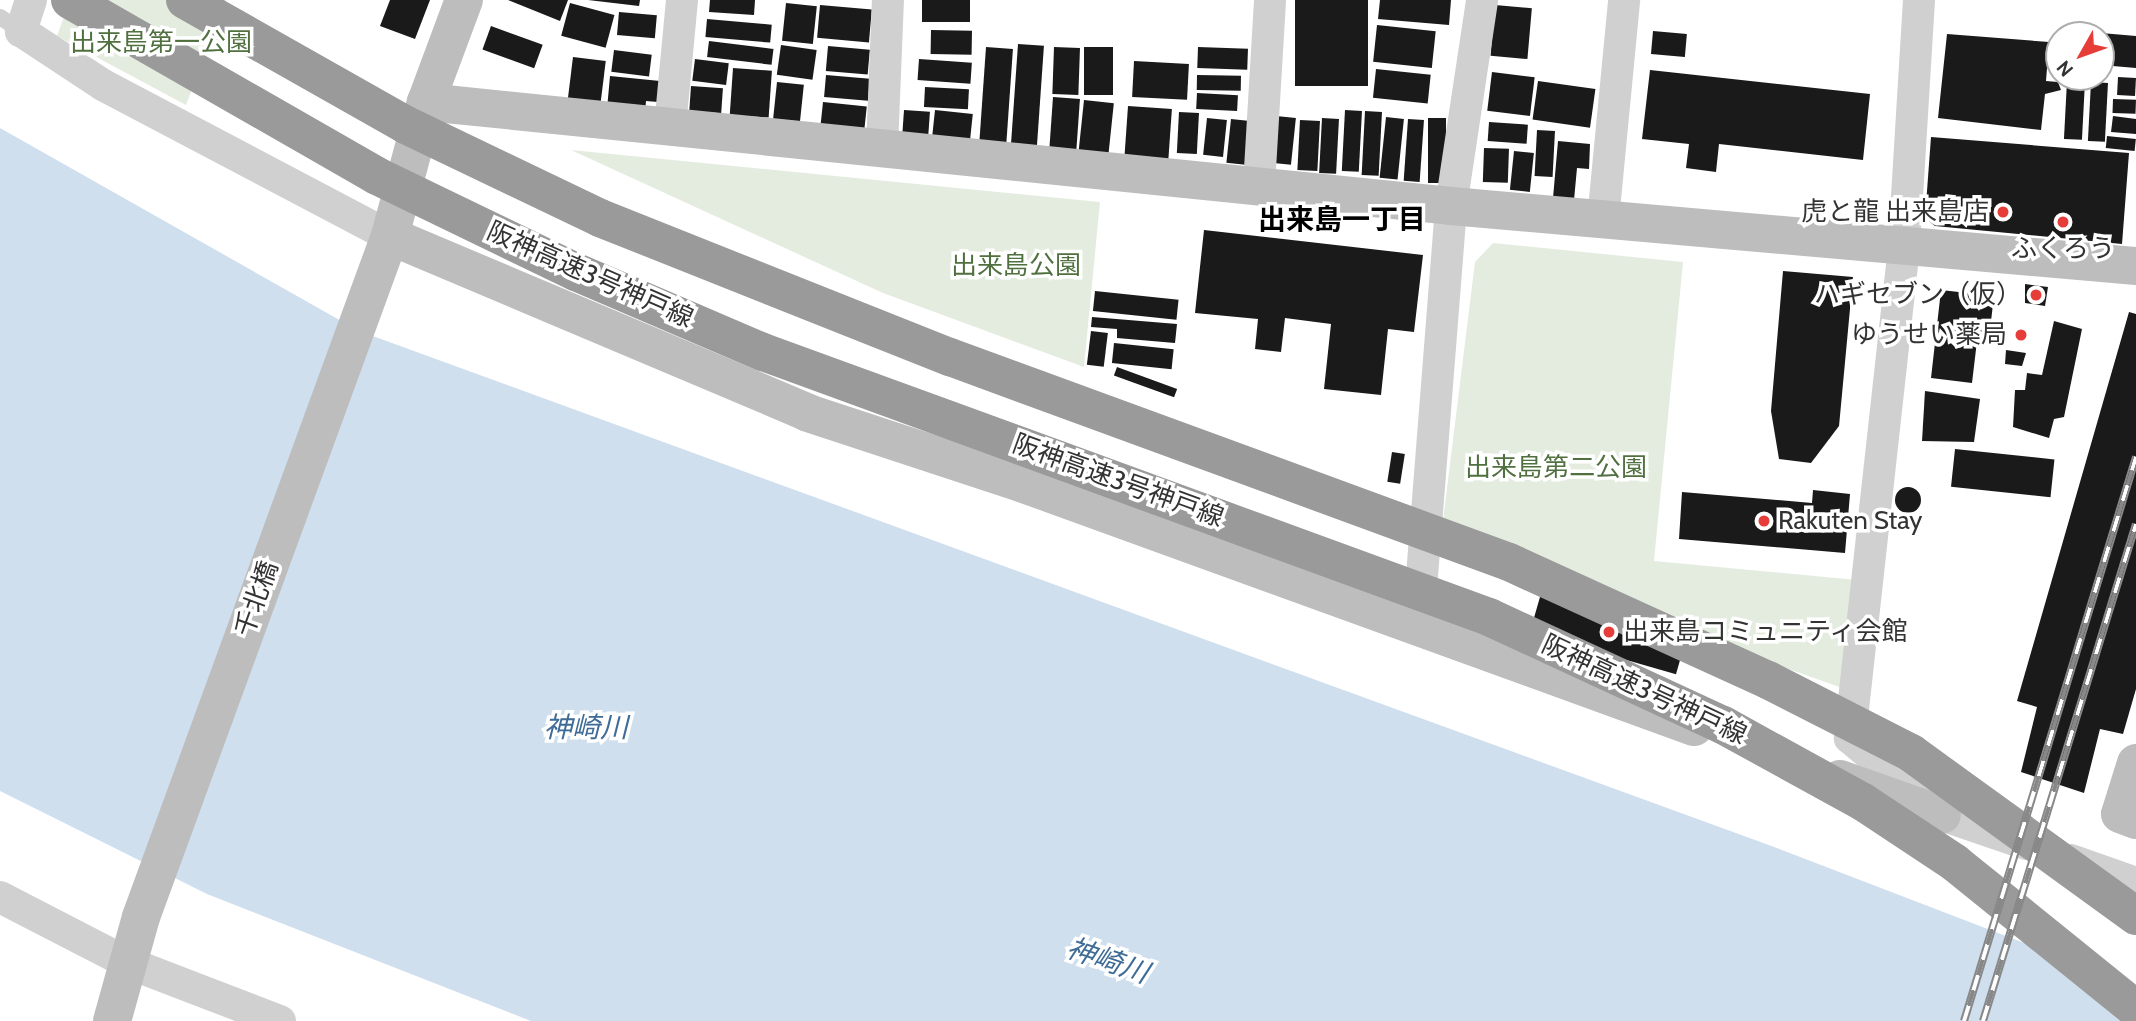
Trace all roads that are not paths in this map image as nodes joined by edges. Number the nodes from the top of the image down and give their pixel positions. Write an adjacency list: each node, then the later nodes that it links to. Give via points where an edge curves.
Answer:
1 (31, 0): 11 (street)
2 (70, 0): 29 (highway, 阪神高速3号神戸線, via 365,170 576,272 762,352 1489,617 1723,726 1863,802 1955,863)
3 (186, 0): 27 (highway, via 407,125 600,218 950,357 1509,562 1768,680 1911,753 2046,845)
4 (464, 0): 12 (street, 千北橋)
5 (682, 0): 13 (street)
6 (888, 0): 14 (street)
7 (1270, 0): 15 (street)
8 (1482, 0): 16 (street)
9 (1624, 0): 17 (street)
10 (1920, 0): 19 (street)
11 (10, 24): 18 (street, via 156,115)
12 (426, 102): 13 (street); 18 (street, 千北橋)
13 (670, 127): 14 (street)
14 (882, 148): 15 (street)
15 (1259, 186): 16 (street)
16 (1451, 206): 17 (street); 21 (street)
17 (1603, 220): 19 (street)
18 (390, 236): 21 (street, via 808,413 1021,483); 28 (street, 千北橋)
19 (1904, 247): 20 (street); 23 (street, via 1850,738)
20 (2135, 262)
21 (1418, 630): 23 (street)
22 (2136, 763): 24 (street, via 2120,814)
23 (1942, 815): 25 (street)
24 (2136, 820)
25 (2136, 883)
26 (0, 897): 28 (street)
27 (2136, 916)
28 (126, 962): 30 (street, 千北橋); 31 (street)
29 (2136, 1009)
30 (112, 1021)
31 (280, 1021)

